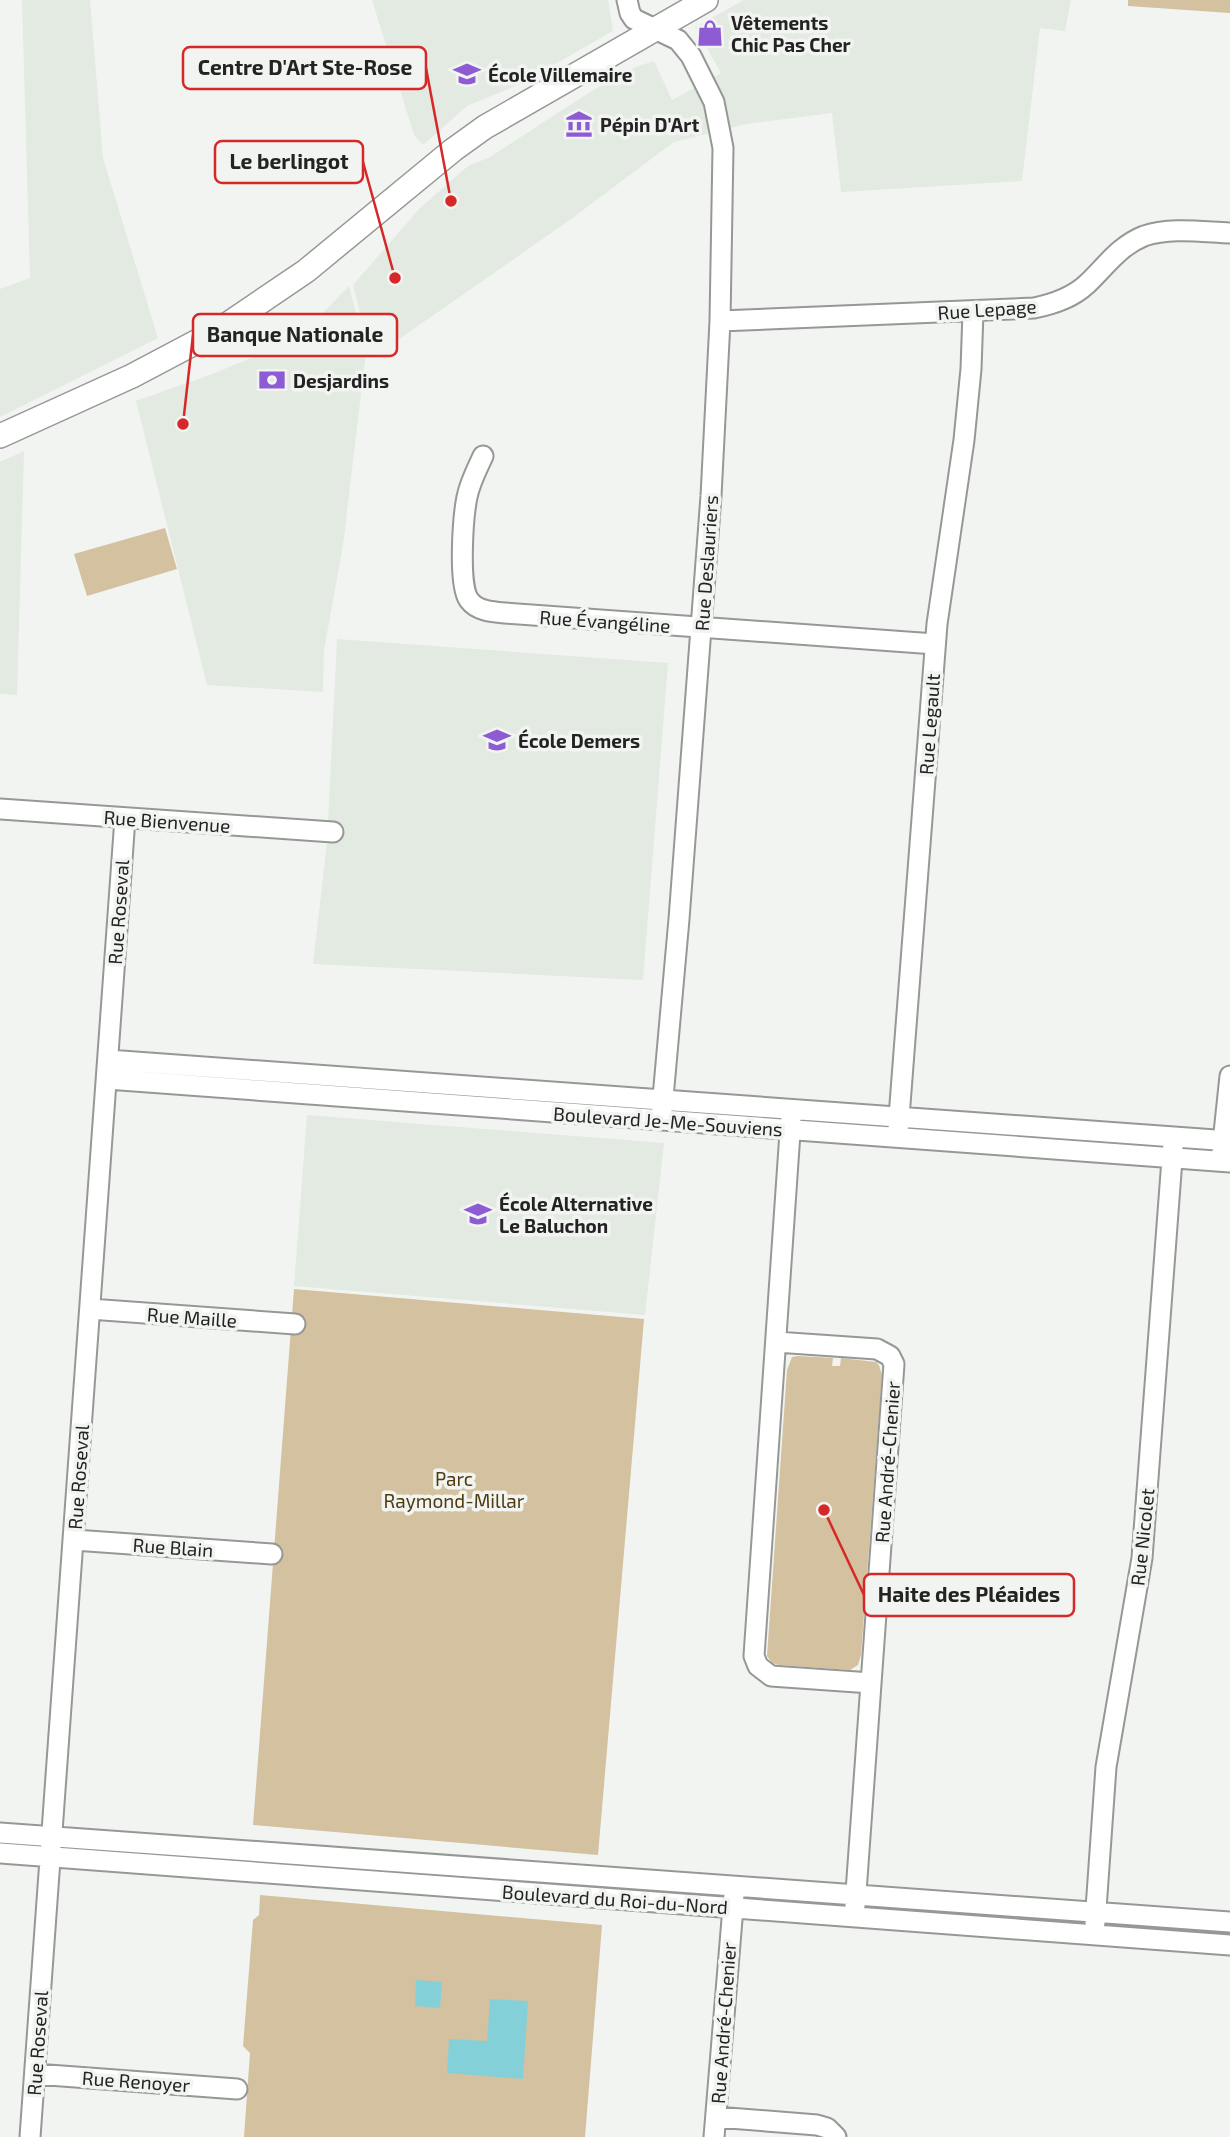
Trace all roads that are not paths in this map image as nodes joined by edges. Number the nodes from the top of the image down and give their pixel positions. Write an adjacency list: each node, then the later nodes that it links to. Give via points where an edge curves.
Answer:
1 (626, 0): 3 (street, Rue Deslauriers, via 634,19)
2 (706, 0): 3 (street)
3 (656, 29): 6 (street, Rue Deslauriers, via 681,42 691,56 719,120 723,165); 7 (street, via 477,133 314,265 219,330 132,376)
4 (1230, 233): 5 (street, Rue Lepage, via 1149,235 1119,251 1066,299 1034,308)
5 (973, 312): 6 (street, Rue Lepage); 10 (street, Rue Legault, via 964,440)
6 (720, 321): 9 (street, Rue Deslauriers)
7 (0, 436)
8 (483, 456): 9 (street, Rue Évangéline, via 468,495 462,571 465,593 476,607)
9 (702, 628): 10 (street, Rue Évangéline); 16 (street, Rue Deslauriers)
10 (935, 644): 18 (street, Rue Legault)
11 (0, 809): 12 (street, Rue Bienvenue)
12 (125, 818): 13 (street, Rue Bienvenue); 14 (street, Rue Roseval)
13 (334, 832)
14 (108, 1069): 16 (street, Boulevard Je-Me-Souviens); 19 (street, Boulevard Je-Me-Souviens); 26 (street, Rue Roseval)
15 (1230, 1076): 23 (street)
16 (663, 1098): 17 (street, Boulevard Je-Me-Souviens); 19 (street, Rue Deslauriers)
17 (792, 1109): 18 (street, Boulevard Je-Me-Souviens); 20 (street)
18 (899, 1117): 21 (street, Boulevard Je-Me-Souviens); 22 (street, Rue Legault)
19 (661, 1121): 20 (street, Boulevard Je-Me-Souviens)
20 (790, 1130): 22 (street, Boulevard Je-Me-Souviens); 28 (street)
21 (1174, 1137): 23 (street, Boulevard Je-Me-Souviens); 24 (street, Rue Nicolet)
22 (898, 1138): 24 (street, Boulevard Je-Me-Souviens)
23 (1226, 1141): 25 (street)
24 (1172, 1158): 25 (street, Boulevard Je-Me-Souviens); 38 (street, Rue Nicolet, via 1142,1558 1105,1775)
25 (1226, 1162)
26 (90, 1309): 27 (street, Rue Maille); 29 (street, Rue Roseval)
27 (295, 1324)
28 (776, 1342): 31 (street, via 755,1661 771,1676); 31 (street, Rue André-Chenier, via 877,1349 894,1364)
29 (74, 1540): 30 (street, Rue Blain); 33 (street, Rue Roseval)
30 (272, 1555)
31 (871, 1683): 36 (street, Rue André-Chenier)
32 (0, 1833): 33 (street, Boulevard du Roi-du-Nord)
33 (50, 1847): 34 (street, Boulevard du Roi-du-Nord); 35 (street, Boulevard du Roi-du-Nord); 37 (street, Boulevard du Roi-du-Nord); 43 (street, Rue Roseval)
34 (0, 1853)
35 (734, 1887): 36 (street, Boulevard du Roi-du-Nord); 37 (street, Rue André-Chenier)
36 (856, 1896): 38 (street, Boulevard du Roi-du-Nord); 39 (street, Rue André-Chenier)
37 (732, 1908): 39 (street, Boulevard du Roi-du-Nord); 45 (street, Rue André-Chenier)
38 (1095, 1913): 40 (street, Boulevard du Roi-du-Nord); 41 (street, Rue Nicolet)
39 (855, 1918): 41 (street, Boulevard du Roi-du-Nord)
40 (1230, 1922)
41 (1094, 1935): 42 (street, Boulevard du Roi-du-Nord)
42 (1230, 1945)
43 (35, 2074): 44 (street, Rue Renoyer); 46 (street, Rue Roseval)
44 (237, 2089)
45 (715, 2127): 47 (street, Rue André-Chenier, via 817,2125)
46 (30, 2137)
47 (836, 2137)

